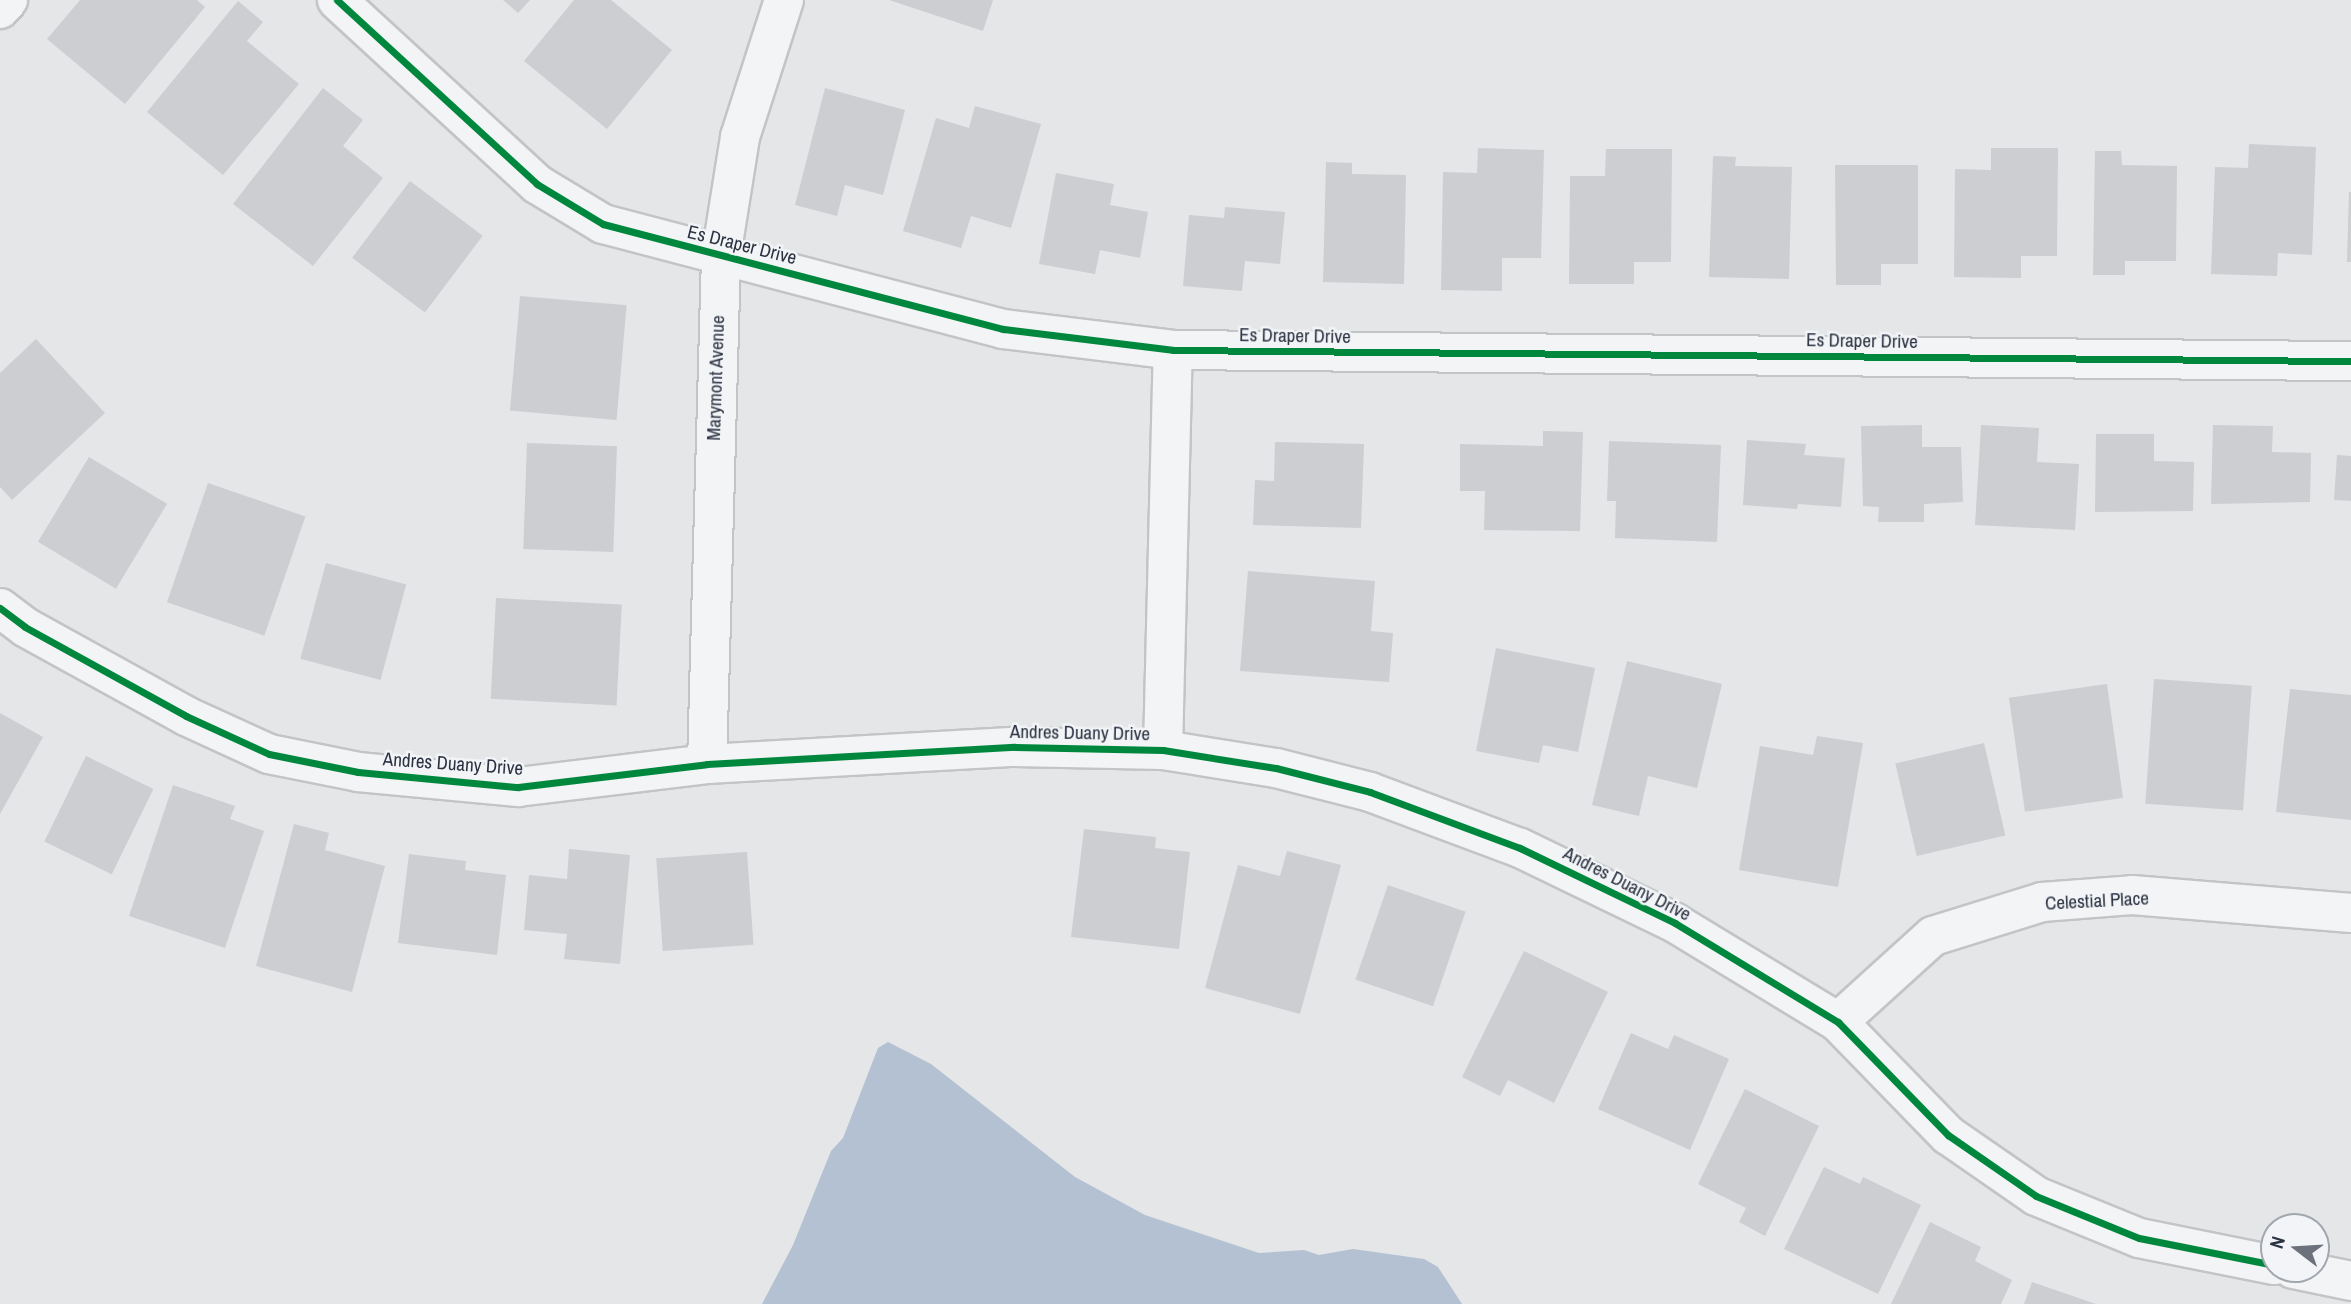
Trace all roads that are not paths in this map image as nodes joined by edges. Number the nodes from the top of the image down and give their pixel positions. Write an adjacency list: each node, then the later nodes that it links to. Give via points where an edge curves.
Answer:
1 (8, 0): 4 (street)
2 (337, 0): 5 (street, Es Draper Drive, via 537,184 603,225)
3 (784, 0): 5 (street, Marymont Avenue, via 740,137)
4 (0, 9)
5 (721, 256): 6 (street, Es Draper Drive, via 1003,329); 10 (street, Marymont Avenue)
6 (1173, 350): 7 (street, Es Draper Drive); 9 (street)
7 (2351, 361)
8 (0, 608): 10 (street, Andres Duany Drive, via 24,627 186,716 269,754 358,772 517,787)
9 (1163, 750): 10 (street, Andres Duany Drive, via 1015,747); 12 (street, Andres Duany Drive, via 1276,768 1370,792 1520,848 1675,923)
10 (708, 764)
11 (2351, 913): 12 (street, Celestial Place, via 2132,895 2042,902 1933,936)
12 (1838, 1022): 13 (street, Andres Duany Drive, via 1948,1135 2036,1196 2139,1238)
13 (2260, 1262)
14 (2330, 1277): 15 (street)
15 (2351, 1281)

